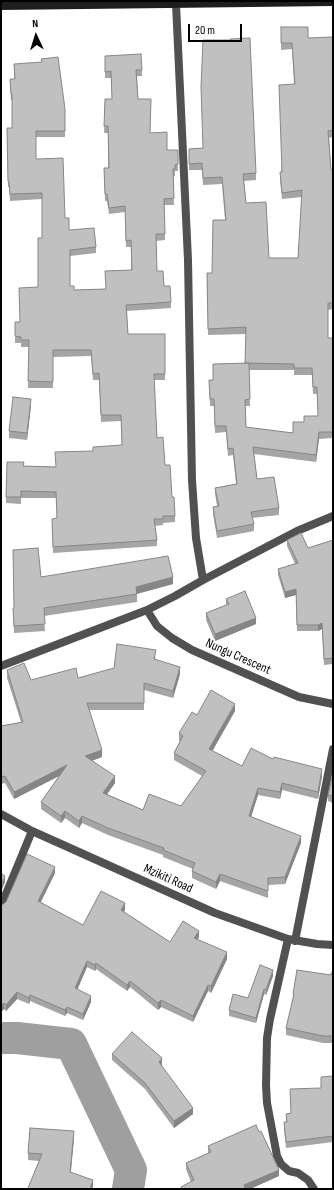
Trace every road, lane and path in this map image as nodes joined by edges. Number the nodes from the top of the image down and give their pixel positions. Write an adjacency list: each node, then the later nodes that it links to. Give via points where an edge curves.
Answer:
1 (303, 2): 2 (street); 4 (street)
2 (333, 2)
3 (119, 3): 4 (street); 5 (street)
4 (176, 4): 7 (street, via 188,260 192,480 196,538)
5 (1, 6)
6 (333, 516): 7 (street, via 297,531)
7 (203, 580): 8 (street)
8 (147, 610): 9 (street); 10 (street, Nungu Crescent, via 157,626 192,650 299,697)
9 (1, 666)
10 (333, 704)
11 (333, 749): 15 (street)
12 (1, 814): 13 (street, Mzikiti Road)
13 (32, 831): 14 (street); 15 (street, Mzikiti Road, via 215,913)
14 (1, 906)
15 (291, 940): 16 (street, Mzikiti Road); 17 (street, via 267,1038 267,1103 276,1156 289,1170 308,1180)
16 (333, 945)
17 (314, 1189)

